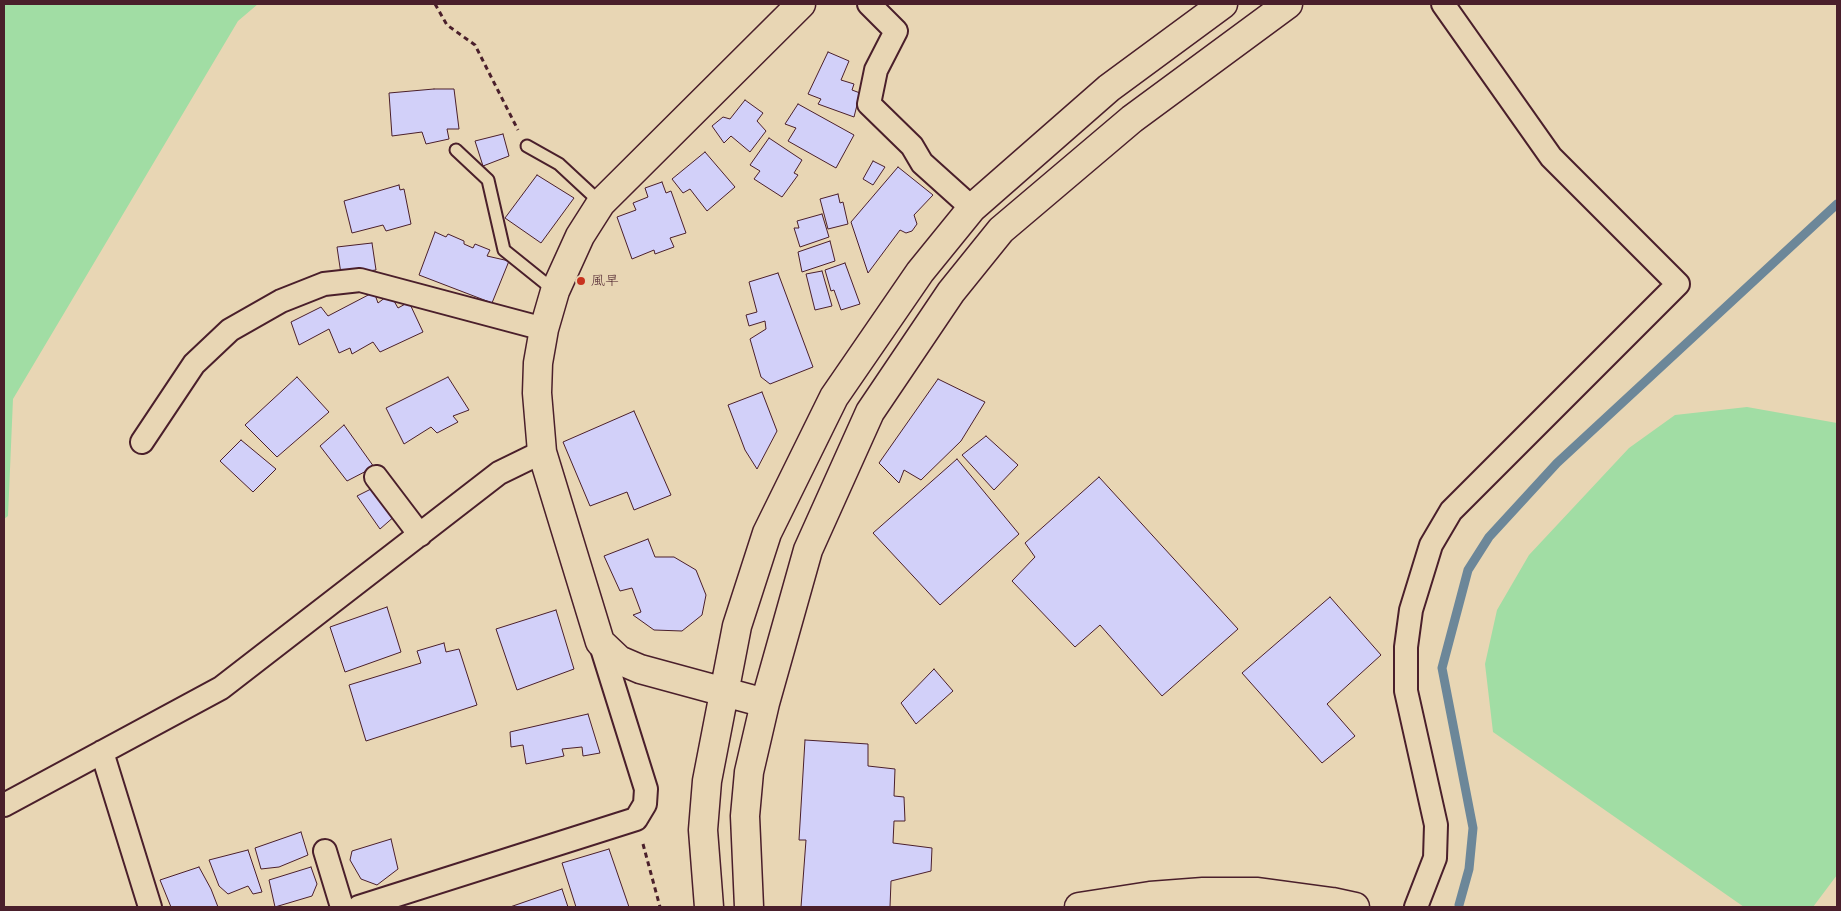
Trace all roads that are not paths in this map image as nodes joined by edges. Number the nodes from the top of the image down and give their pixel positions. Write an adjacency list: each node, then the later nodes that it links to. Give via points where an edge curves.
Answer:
1 (801, 4): 8 (street)
2 (869, 4): 9 (street, via 896,31 876,70 869,104 912,146 922,163)
3 (1223, 4): 9 (street, via 1109,88)
4 (1288, 4): 18 (street, via 1132,119 1001,230 951,292 870,412 843,472 808,550)
5 (1443, 4): 29 (street, via 1551,156 1678,284 1451,511 1431,545 1411,610 1406,647 1406,691 1436,825 1436,858)
6 (527, 146): 8 (lane, via 559,164)
7 (456, 150): 10 (lane, via 488,180 504,250)
8 (601, 203): 10 (street, via 580,236)
9 (972, 208): 17 (street, via 920,272 834,397 767,533 737,626)
10 (555, 291): 11 (street)
11 (544, 329): 12 (street, via 360,280 324,284 281,301 230,330 194,364); 13 (street, via 537,393)
12 (142, 442)
13 (542, 452): 15 (street, via 499,473); 16 (street)
14 (376, 477): 15 (street)
15 (420, 535): 19 (street, via 221,688)
16 (600, 642): 17 (street, via 619,660 640,669); 24 (street, via 646,789 644,804 636,819)
17 (725, 693): 18 (street); 25 (street, via 707,781 703,830)
18 (766, 704): 26 (street, via 749,772 745,816)
19 (102, 752): 20 (street); 22 (street)
20 (4, 805)
21 (325, 851): 23 (street)
22 (150, 907)
23 (342, 907)
24 (359, 907)
25 (708, 907)
26 (749, 907)
27 (1079, 907): 28 (street, via 1203,892 1258,892)
28 (1355, 907)
29 (1416, 907)

